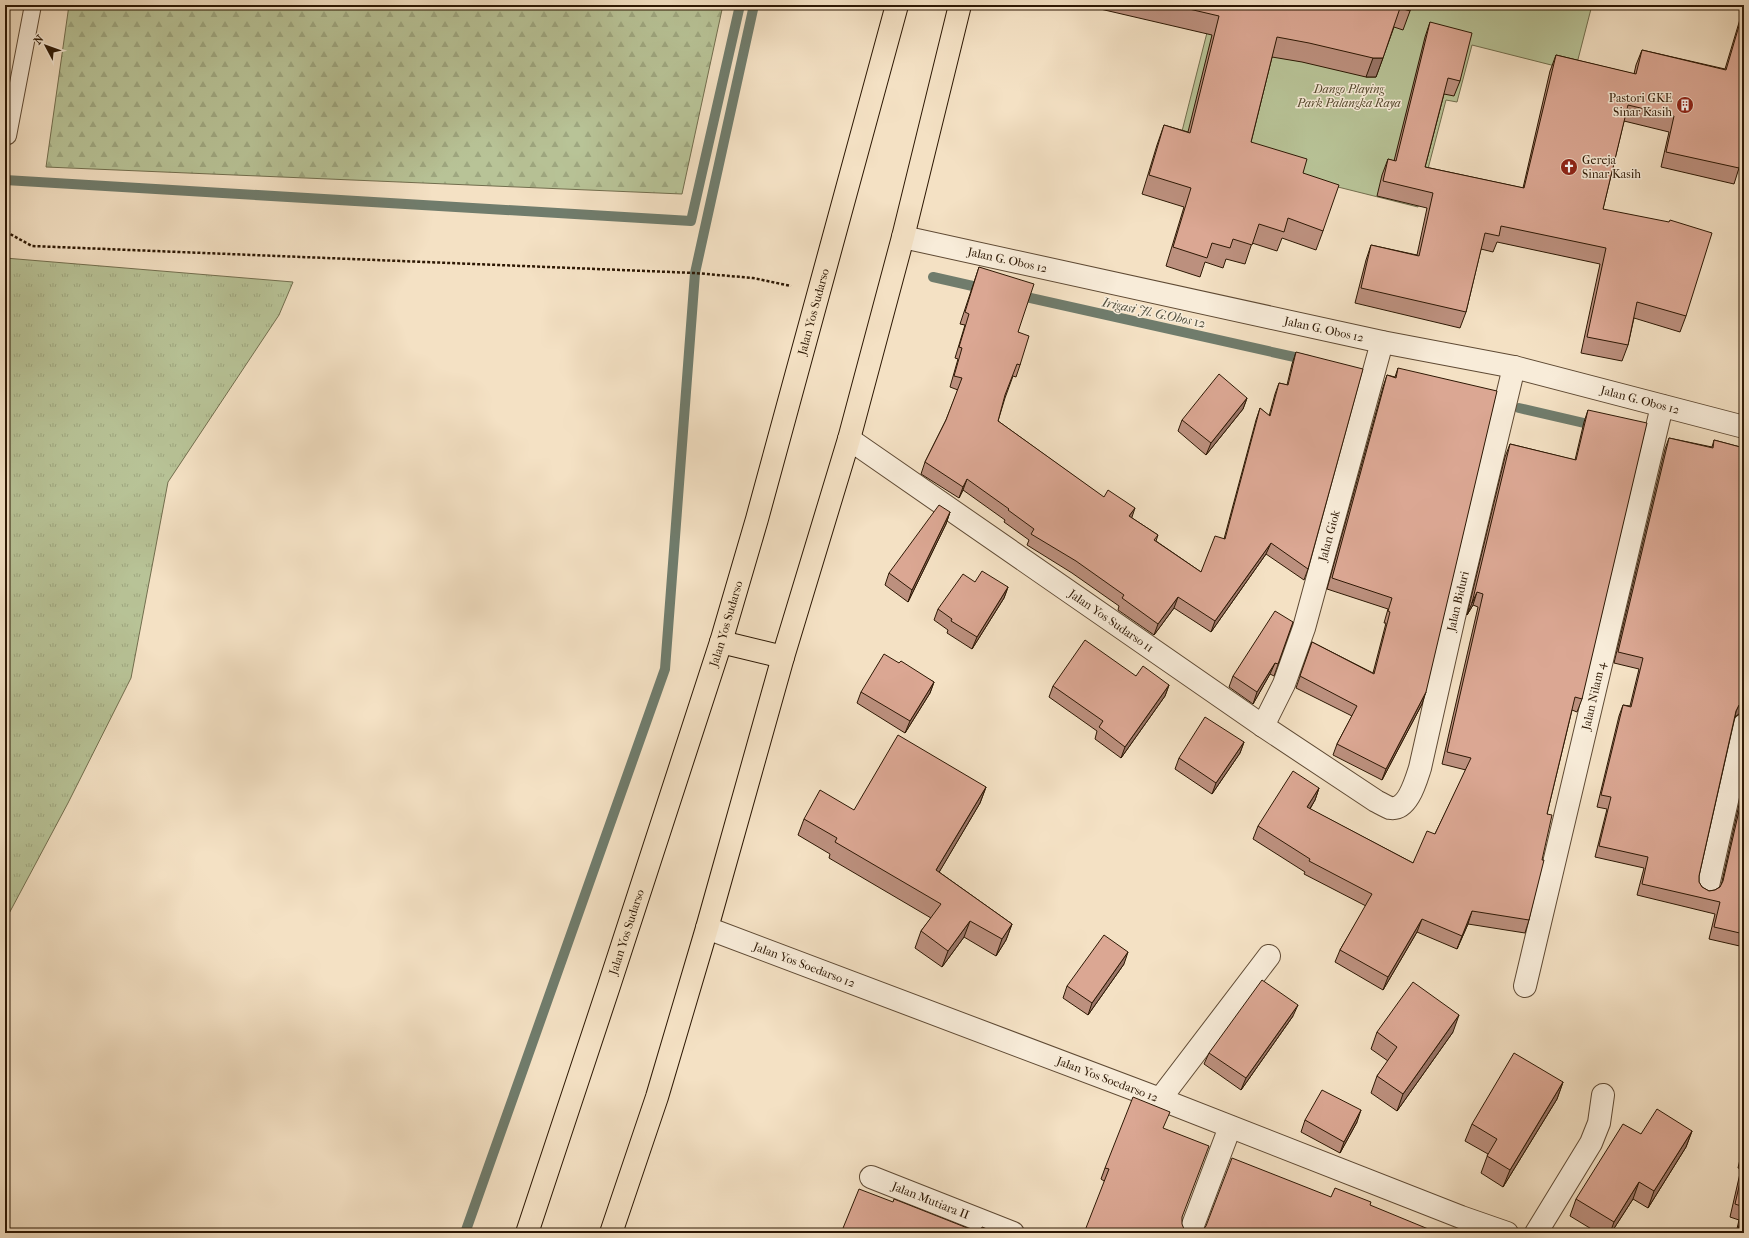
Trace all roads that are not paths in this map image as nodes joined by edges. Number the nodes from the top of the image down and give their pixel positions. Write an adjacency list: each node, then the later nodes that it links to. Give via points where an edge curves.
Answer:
1 (33, 5): 4 (lane)
2 (897, 5): 11 (main road, Jalan Yos Sudarso)
3 (960, 5): 5 (main road)
4 (8, 136)
5 (902, 237): 6 (street, Jalan G. Obos 12); 10 (main road)
6 (1382, 342): 7 (street, Jalan G. Obos 12); 14 (street, Jalan Giok, via 1304,628 1284,684)
7 (1514, 367): 8 (street, Jalan G. Obos 12); 15 (street, Jalan Biduri, via 1420,768 1412,793 1403,803 1394,808)
8 (1662, 406): 9 (street, Jalan G. Obos 12); 19 (street, Jalan Nilam 4)
9 (1744, 427)
10 (849, 439): 12 (main road); 14 (street, Jalan Yos Sudarso 11)
11 (721, 642): 12 (main road); 24 (main road, Jalan Yos Sudarso)
12 (783, 657): 17 (main road)
13 (1744, 725): 16 (street)
14 (1263, 726): 15 (street, Jalan Yos Sudarso 11)
15 (1376, 801)
16 (1708, 890)
17 (707, 928): 21 (street, Jalan Yos Soedarso 12); 25 (main road, via 657,1097)
18 (1269, 956): 21 (street)
19 (1525, 986)
20 (1603, 1095): 29 (street, via 1600,1123 1591,1143)
21 (1160, 1099): 22 (street, Jalan Yos Soedarso 12)
22 (1230, 1127): 27 (street); 28 (street, Jalan Yos Soedarso 12)
23 (871, 1177): 26 (street, Jalan Mutiara II)
24 (527, 1233)
25 (611, 1233)
26 (1013, 1233)
27 (1190, 1233)
28 (1507, 1233)
29 (1536, 1233)

